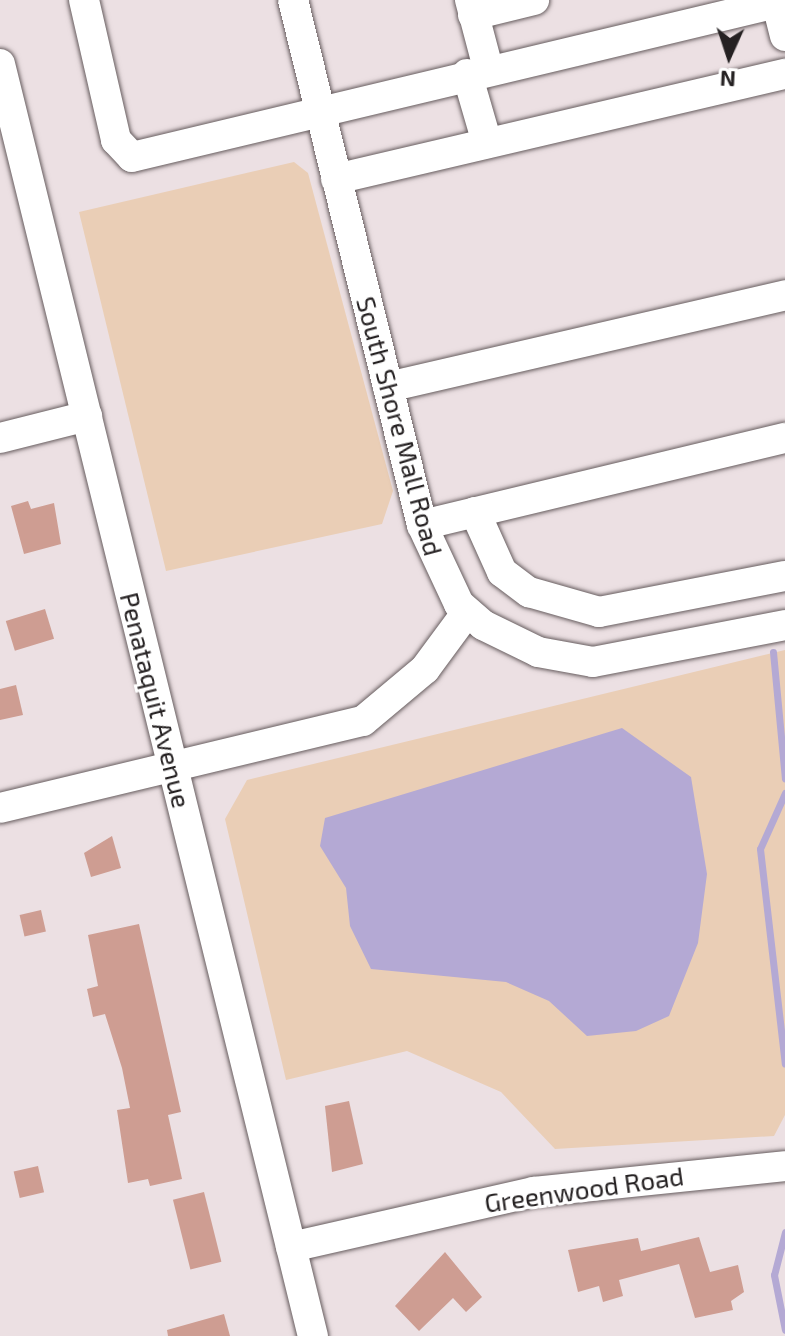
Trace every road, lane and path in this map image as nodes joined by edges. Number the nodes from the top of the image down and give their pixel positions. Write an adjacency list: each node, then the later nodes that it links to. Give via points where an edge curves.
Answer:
1 (84, 0): 10 (street, via 123,153 132,157)
2 (293, 0): 10 (street, South Shore Mall Road)
3 (534, 0): 5 (street)
4 (777, 2): 6 (street); 8 (street)
5 (472, 7): 8 (street)
6 (785, 36)
7 (0, 64): 15 (street, Penataquit Avenue)
8 (477, 71): 10 (street); 11 (street)
9 (785, 74): 11 (street)
10 (320, 113): 12 (street, South Shore Mall Road)
11 (487, 143): 12 (street)
12 (336, 179): 14 (street, South Shore Mall Road)
13 (785, 295): 14 (street)
14 (388, 387): 19 (street, South Shore Mall Road)
15 (87, 416): 16 (street); 23 (street, Penataquit Avenue)
16 (0, 438)
17 (785, 438): 18 (street)
18 (475, 512): 19 (street); 20 (street, via 502,572 529,592 599,612)
19 (422, 525): 21 (street, South Shore Mall Road, via 449,591)
20 (785, 576)
21 (467, 612): 22 (street, South Shore Mall Road, via 538,652 593,662); 23 (street, via 425,669 363,721)
22 (785, 625)
23 (173, 765): 24 (street); 26 (street, Penataquit Avenue)
24 (0, 808)
25 (785, 1166): 26 (street, Greenwood Road, via 534,1192)
26 (291, 1247): 27 (street, Penataquit Avenue)
27 (313, 1336)

